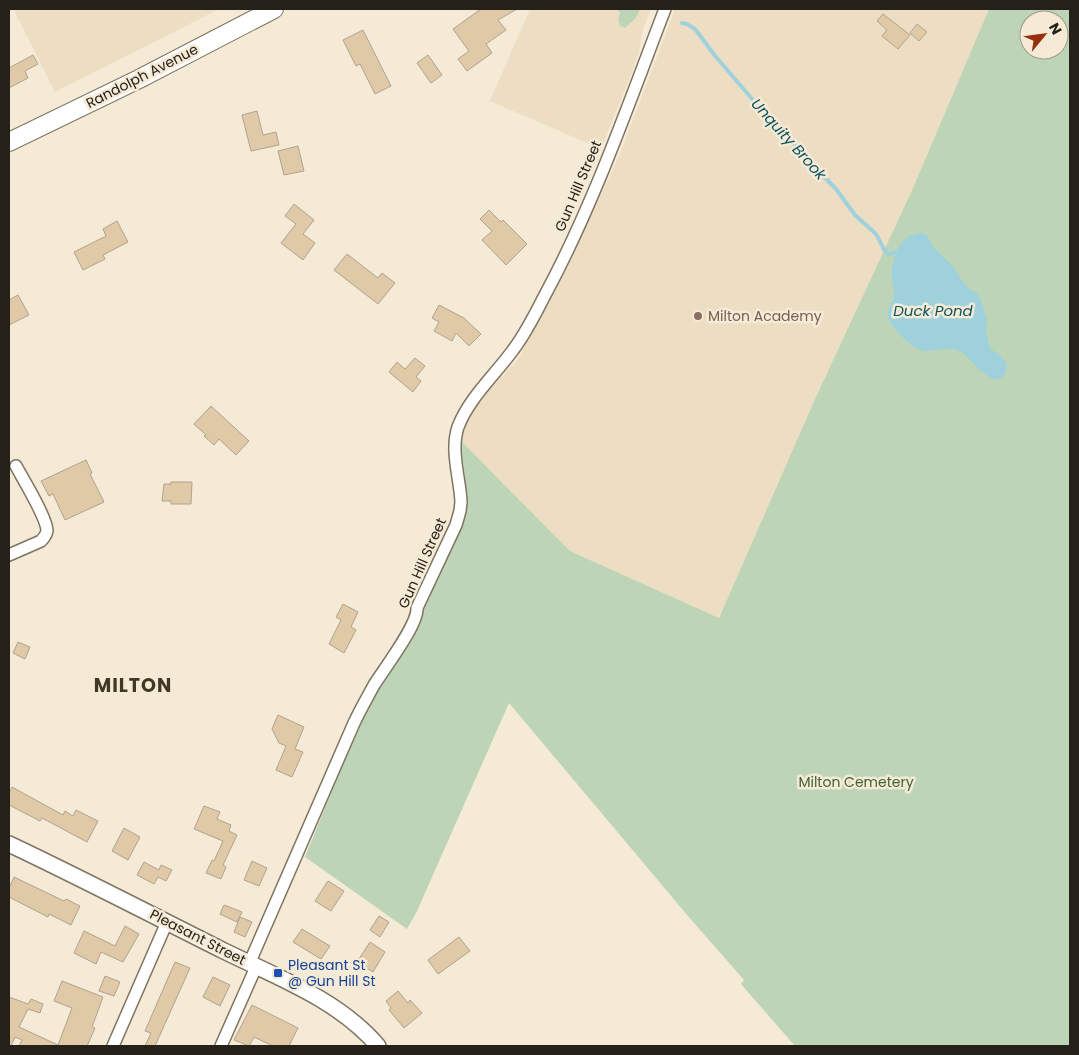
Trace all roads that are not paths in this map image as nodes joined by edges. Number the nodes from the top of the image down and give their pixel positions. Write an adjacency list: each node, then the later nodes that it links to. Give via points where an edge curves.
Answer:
1 (274, 9): 3 (main road, Randolph Avenue)
2 (665, 9): 8 (street, Gun Hill Street, via 596,185 557,272 523,336 481,389 459,425 455,448 461,502 456,525 409,631 354,723)
3 (9, 142)
4 (16, 466): 5 (street, via 47,530 40,541)
5 (9, 555)
6 (9, 844): 7 (street, Pleasant Street)
7 (167, 922): 8 (street, Pleasant Street); 9 (street)
8 (253, 965): 10 (street, Gun Hill Street); 11 (street, Pleasant Street, via 334,1008)
9 (112, 1046)
10 (221, 1046)
11 (378, 1046)

